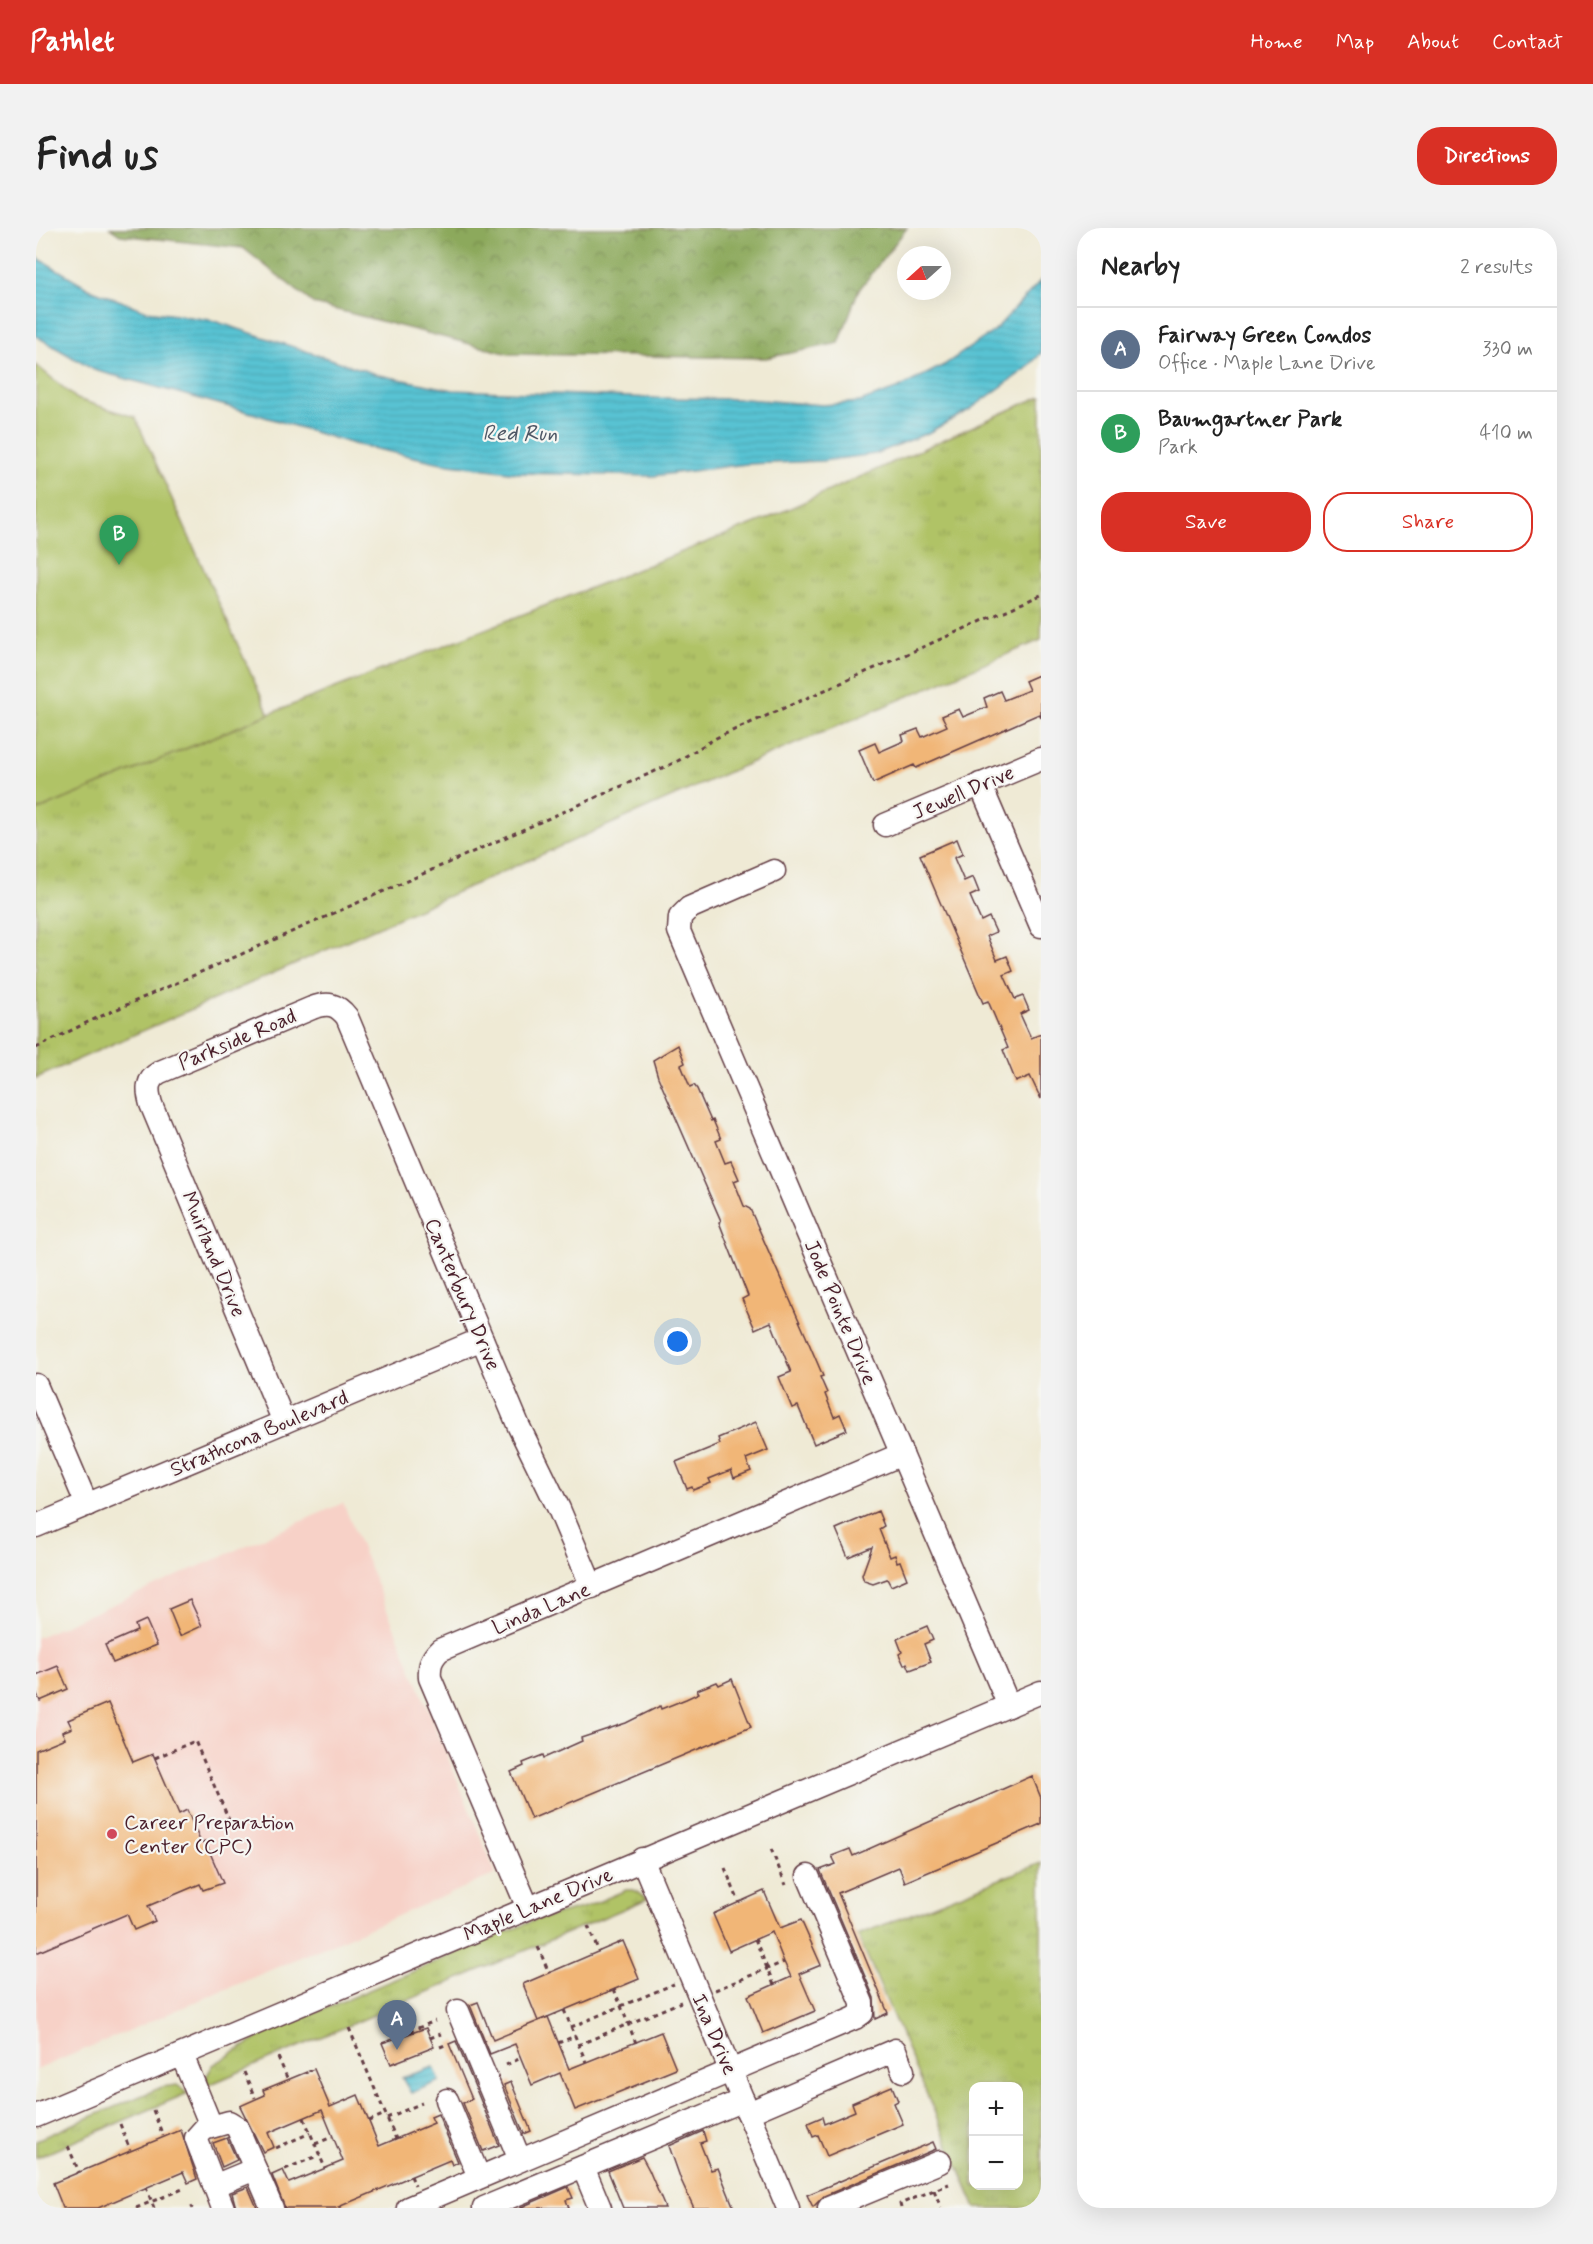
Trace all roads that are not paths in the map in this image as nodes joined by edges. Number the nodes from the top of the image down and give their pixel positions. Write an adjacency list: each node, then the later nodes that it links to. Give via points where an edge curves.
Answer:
1 (1041, 759): 2 (street, Jewell Drive)
2 (980, 784): 3 (street, Jewell Drive); 5 (street)
3 (885, 825)
4 (774, 871): 11 (street, Jode Pointe Drive, via 688,908 680,917 679,931)
5 (1041, 926)
6 (332, 1004): 7 (street, Parkside Road, via 312,1008 160,1072); 8 (street, Canterbury Drive, via 347,1017)
7 (148, 1084): 10 (street, Muirland Drive, via 150,1104)
8 (482, 1339): 10 (street, Strathcona Boulevard); 14 (street, Canterbury Drive)
9 (36, 1385): 12 (street)
10 (285, 1422): 12 (street, Strathcona Boulevard)
11 (902, 1454): 14 (street, Linda Lane); 16 (street, Jode Pointe Drive)
12 (87, 1505): 13 (street, Strathcona Boulevard)
13 (36, 1526)
14 (592, 1587): 19 (street, Linda Lane, via 441,1650 432,1657 429,1667 430,1678)
15 (1041, 1692): 16 (street, Maple Lane Drive)
16 (1009, 1706): 17 (street, Maple Lane Drive)
17 (642, 1859): 19 (street, Maple Lane Drive); 22 (street, Ina Drive)
18 (808, 1876): 22 (street, via 862,2002 862,2013)
19 (528, 1908): 21 (street, Maple Lane Drive)
20 (458, 2011): 28 (street)
21 (182, 2055): 26 (street, Maple Lane Drive); 27 (street)
22 (731, 2070): 25 (street, Ina Drive); 28 (street)
23 (903, 2071): 25 (street, via 895,2050)
24 (447, 2100): 32 (street)
25 (746, 2106): 30 (street); 39 (street, Ina Drive)
26 (36, 2116)
27 (211, 2126): 31 (street, via 229,2122 237,2127); 33 (street, via 197,2134 196,2142)
28 (520, 2160): 32 (street)
29 (940, 2162): 40 (street)
30 (583, 2167): 37 (street); 38 (street)
31 (255, 2169): 33 (street); 35 (street)
32 (479, 2177): 36 (street)
33 (214, 2186): 34 (street)
34 (223, 2208)
35 (272, 2208)
36 (408, 2208)
37 (484, 2208)
38 (600, 2208)
39 (788, 2208)
40 (829, 2208)

